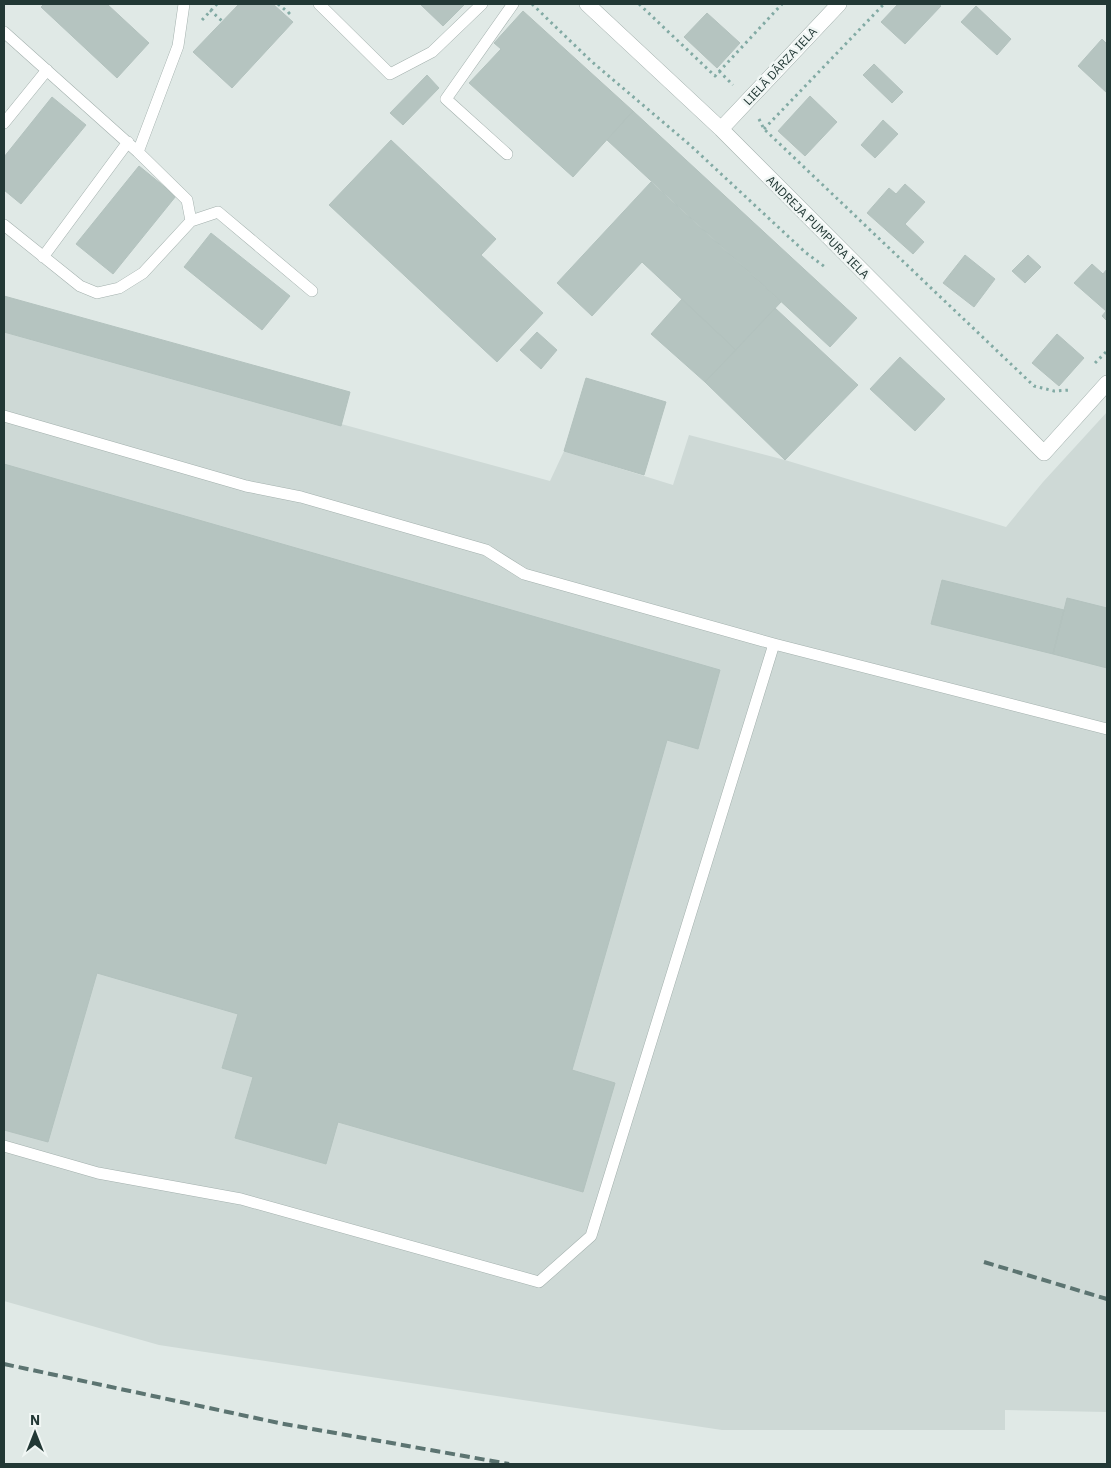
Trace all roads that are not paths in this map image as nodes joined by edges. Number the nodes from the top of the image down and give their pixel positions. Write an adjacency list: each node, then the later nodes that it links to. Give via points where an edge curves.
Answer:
1 (184, 4): 12 (lane, via 178,46)
2 (319, 4): 3 (lane, via 390,74 432,52)
3 (482, 4)
4 (513, 4): 13 (lane, via 446,99)
5 (588, 4): 10 (street, ANDREJA PUMPURA IELA)
6 (840, 4): 10 (street, LIELĀ DĀRZA IELA)
7 (4, 32): 8 (lane)
8 (47, 70): 9 (lane); 11 (lane)
9 (4, 123)
10 (721, 129): 18 (street, ANDREJA PUMPURA IELA, via 1044,454)
11 (128, 142): 12 (lane); 16 (lane)
12 (138, 152): 14 (lane, via 187,200)
13 (507, 154)
14 (191, 221): 16 (lane, via 143,273 119,288 97,293 80,286); 17 (lane, via 218,212)
15 (4, 225): 16 (lane)
16 (44, 257)
17 (312, 291)
18 (1107, 383)
19 (4, 416): 20 (lane, via 246,486 301,497 486,550 524,574)
20 (774, 644): 21 (lane); 22 (lane, via 591,1236 539,1282 241,1199 98,1173)
21 (1107, 729)
22 (4, 1146)

